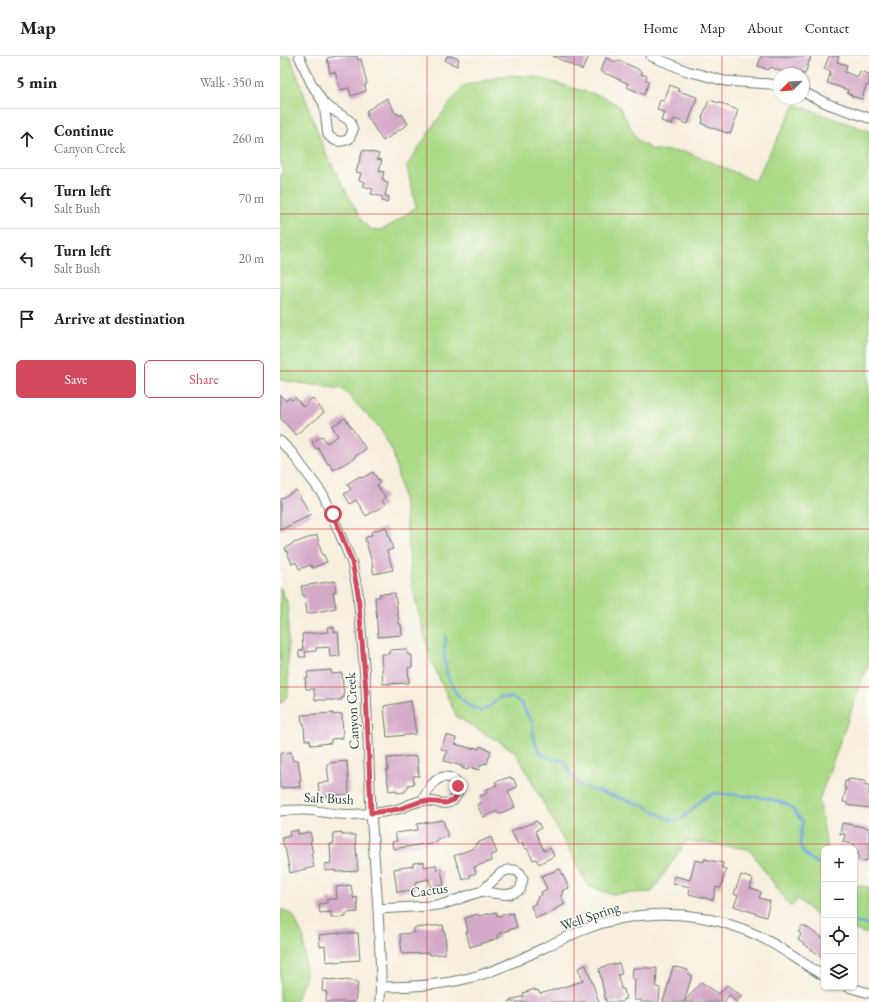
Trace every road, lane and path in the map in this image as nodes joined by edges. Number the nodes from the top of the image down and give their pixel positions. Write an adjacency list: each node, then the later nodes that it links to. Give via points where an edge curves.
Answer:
1 (299, 56): 5 (street)
2 (651, 56): 3 (street, via 687,71 725,81)
3 (773, 85)
4 (809, 95): 6 (street)
5 (324, 104)
6 (869, 118)
7 (280, 440): 10 (street, Canyon Creek, via 324,496 352,562 361,623)
8 (422, 801): 10 (street, Salt Bush, via 399,809)
9 (280, 811): 10 (street, Salt Bush)
10 (371, 813): 12 (street, Canyon Creek)
11 (482, 891): 12 (street, Cactus, via 444,904)
12 (378, 909): 14 (street, Canyon Creek)
13 (821, 974): 14 (street, Well Spring, via 755,933 712,919 670,914 630,917 594,926 496,970 464,980 438,985)
14 (381, 987): 17 (street, Canyon Creek)
15 (857, 989): 16 (street)
16 (869, 992)
17 (380, 1002)

